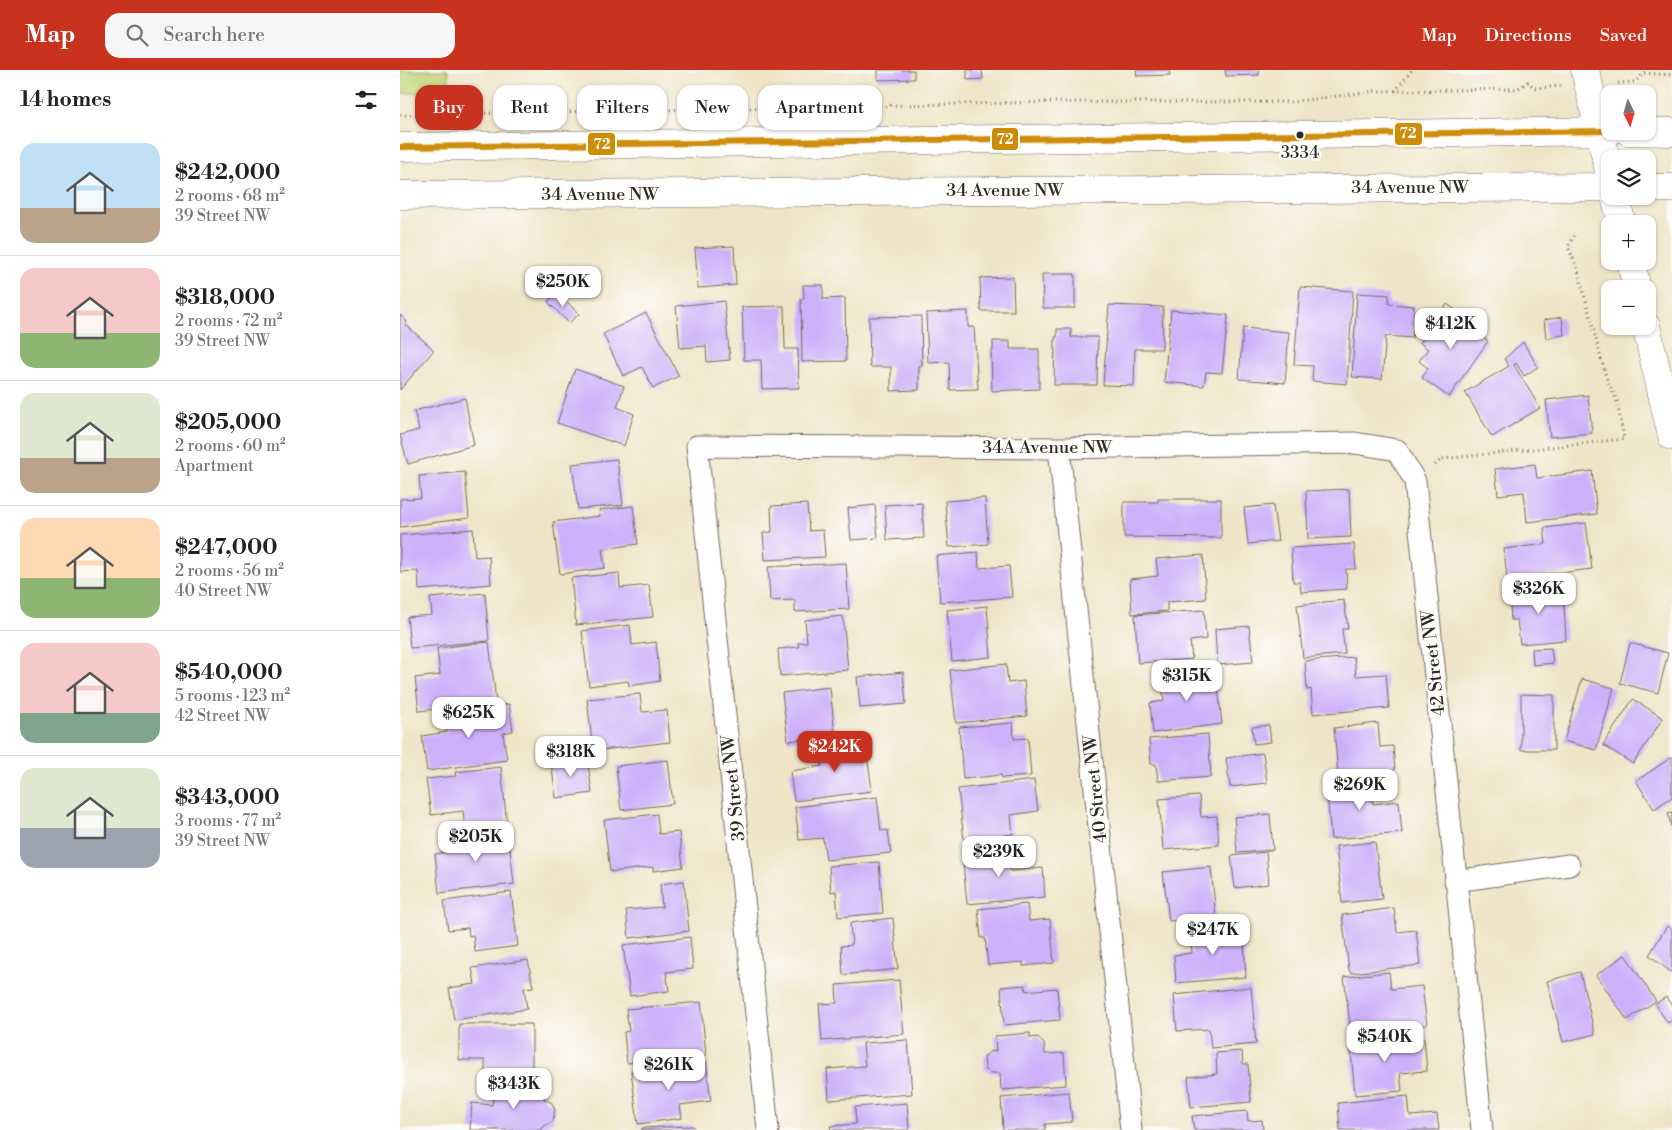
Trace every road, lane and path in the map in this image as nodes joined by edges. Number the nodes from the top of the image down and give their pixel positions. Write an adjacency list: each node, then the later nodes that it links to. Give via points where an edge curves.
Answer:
1 (1412, 70): 6 (path)
2 (1585, 70): 8 (main road)
3 (1672, 75): 4 (path, via 1644,73)
4 (1635, 82)
5 (1535, 88): 6 (path, via 1528,82 1517,88)
6 (1395, 91): 7 (path, via 1290,102 1060,102)
7 (400, 115)
8 (1601, 121)
9 (1601, 131): 12 (main road)
10 (1656, 132): 11 (main road)
11 (1672, 132)
12 (400, 147)
13 (1601, 187): 16 (main road, 34 Avenue NW)
14 (1656, 188): 15 (main road)
15 (1672, 188)
16 (400, 196)
17 (1574, 236): 23 (path, via 1568,248 1577,267 1606,377 1617,402 1624,439 1442,459)
18 (1648, 335): 19 (main road)
19 (1672, 436)
20 (697, 446): 21 (street, 34A Avenue NW); 26 (street, 39 Street NW)
21 (1059, 448): 22 (street, 34A Avenue NW, via 1355,443); 27 (street, 40 Street NW)
22 (1397, 450): 23 (street, 42 Street NW)
23 (1415, 481): 25 (street, 42 Street NW)
24 (1569, 865): 25 (street)
25 (1455, 881): 28 (street, 42 Street NW)
26 (768, 1130)
27 (1131, 1130)
28 (1482, 1130)

